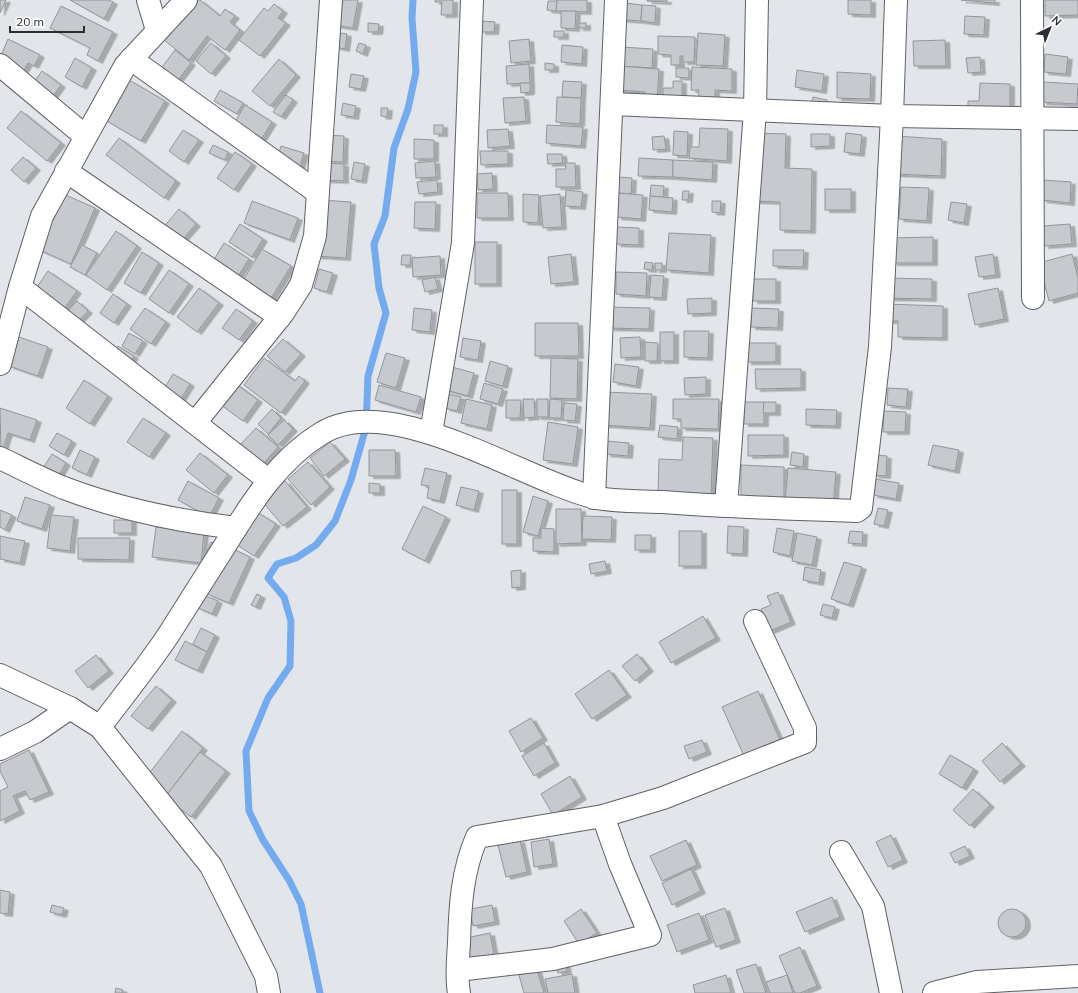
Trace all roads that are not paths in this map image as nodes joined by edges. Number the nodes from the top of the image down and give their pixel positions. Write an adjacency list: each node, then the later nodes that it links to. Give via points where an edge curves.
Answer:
1 (148, 0): 9 (street)
2 (186, 0): 9 (street)
3 (331, 0): 19 (street)
4 (472, 0): 25 (street, via 463,243)
5 (616, 0): 12 (street)
6 (757, 0): 13 (street)
7 (896, 0): 14 (street)
8 (1032, 0): 15 (street)
9 (157, 30): 10 (street)
10 (131, 59): 17 (street); 19 (street)
11 (0, 65): 17 (street)
12 (612, 104): 13 (street); 28 (street)
13 (755, 110): 14 (street); 29 (street)
14 (892, 116): 15 (street); 29 (street, via 880,347 861,508 857,511)
15 (1033, 119): 16 (street); 21 (street)
16 (1078, 119)
17 (85, 136): 18 (street)
18 (66, 171): 20 (street, via 42,216); 22 (street)
19 (317, 192): 22 (street, via 315,236 301,285)
20 (20, 286): 23 (street); 24 (street)
21 (1033, 298)
22 (280, 317): 24 (street)
23 (0, 364)
24 (195, 423): 27 (street)
25 (431, 433): 27 (street, via 380,422 341,424 322,432 293,454); 28 (street)
26 (0, 458): 30 (street, via 63,488 122,508)
27 (268, 480): 30 (street)
28 (594, 498): 29 (street)
29 (726, 506)
30 (236, 528): 34 (street, via 167,637)
31 (755, 621): 36 (street, via 805,728 805,742 663,798)
32 (0, 674): 33 (street)
33 (70, 708): 34 (street); 35 (street, via 34,732)
34 (100, 727): 41 (street, via 211,866 266,976)
35 (0, 749)
36 (603, 816): 38 (street, via 477,837 469,856 464,879); 38 (street, via 650,935 553,959)
37 (841, 852): 43 (street, via 873,906)
38 (458, 970): 42 (street)
39 (1078, 976): 40 (street)
40 (1017, 986): 44 (street, via 977,982)
41 (269, 993)
42 (459, 993)
43 (891, 993)
44 (934, 993)

